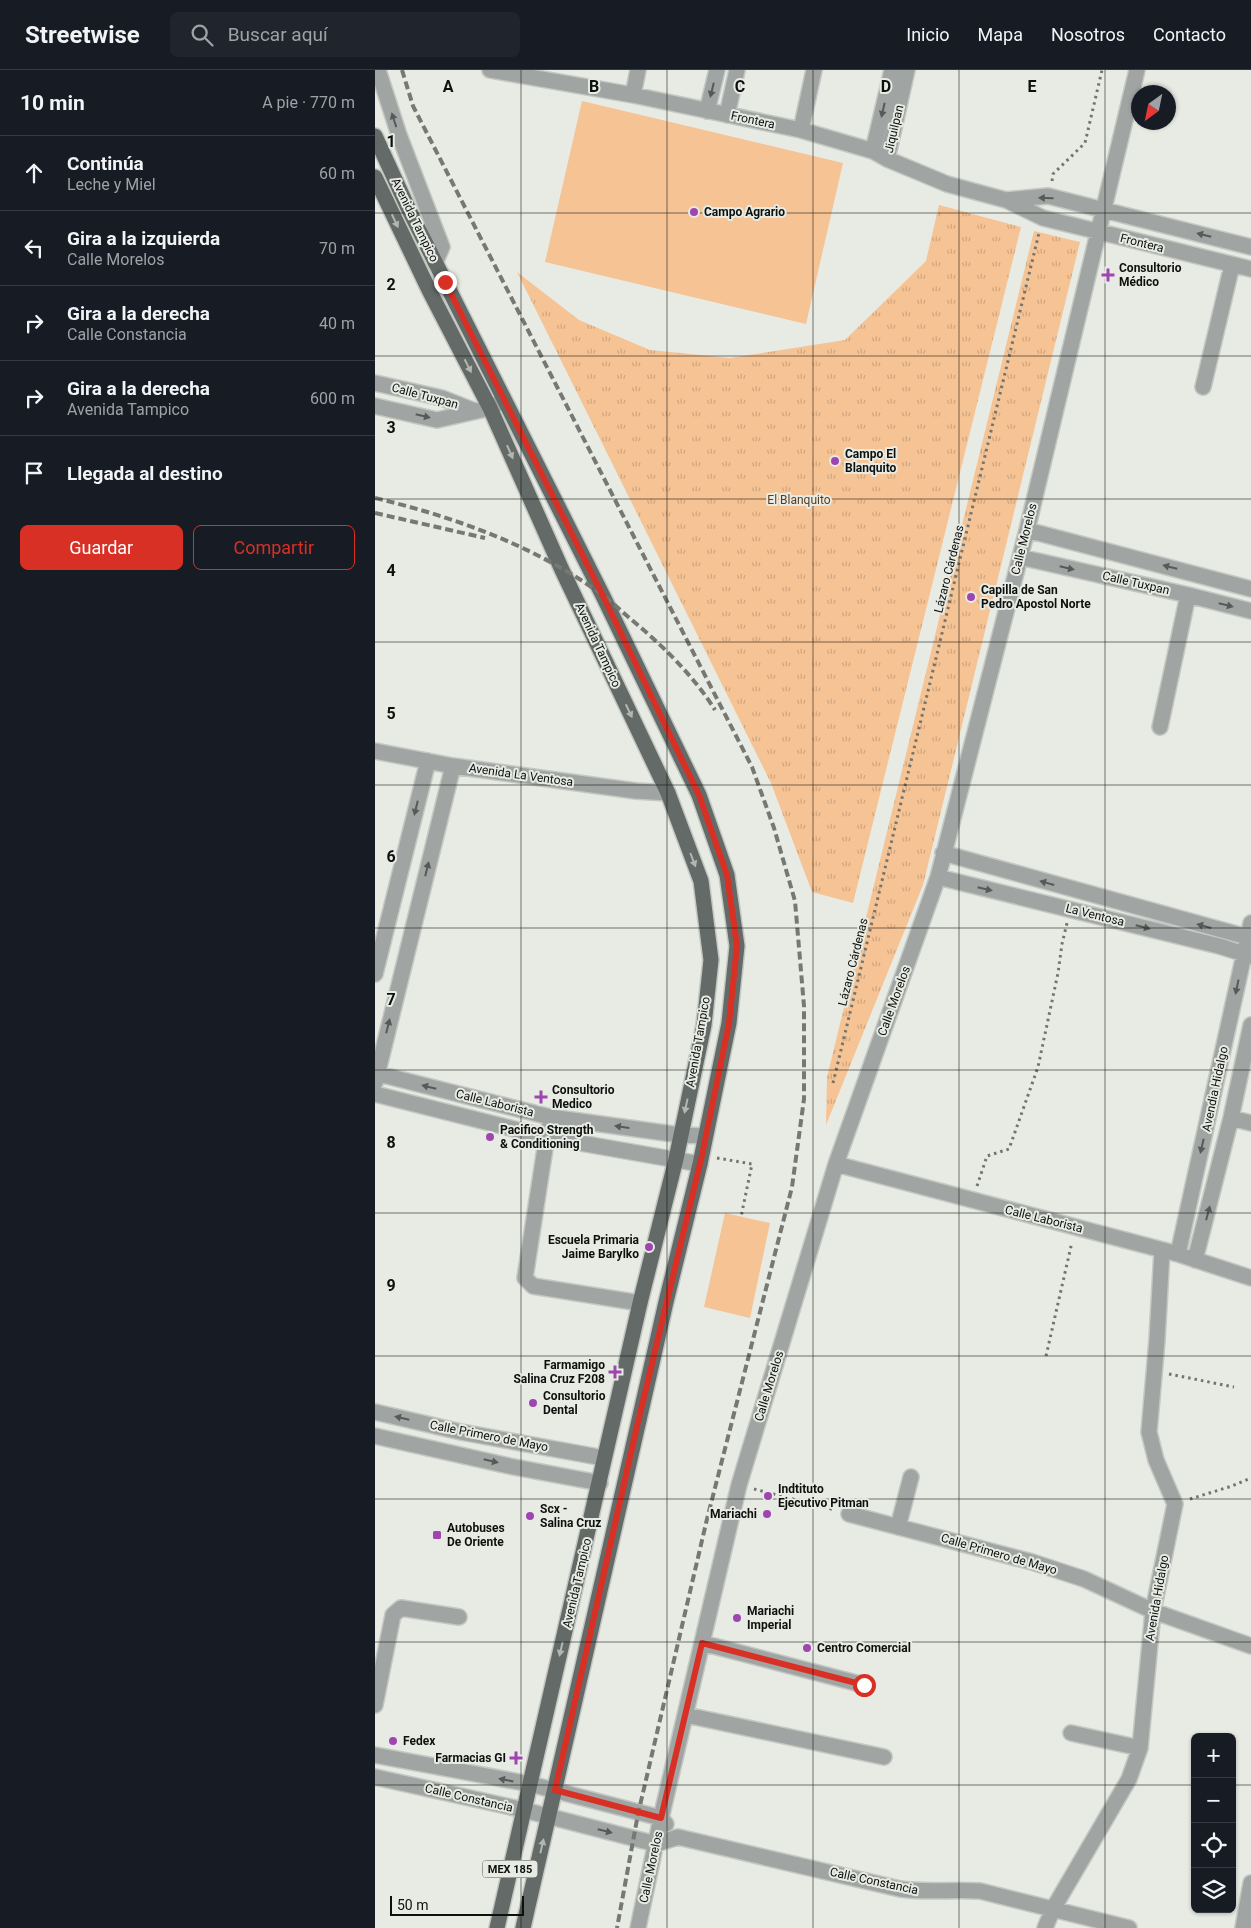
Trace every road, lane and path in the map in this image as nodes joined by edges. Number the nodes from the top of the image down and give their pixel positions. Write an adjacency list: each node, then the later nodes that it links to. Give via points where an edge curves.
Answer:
1 (378, 70): 25 (street, one-way to 1, via 442,247)
2 (490, 70): 11 (street, Frontera)
3 (638, 70): 11 (street)
4 (717, 70): 12 (street, one-way to 12)
5 (737, 70): 13 (street)
6 (814, 70): 14 (street)
7 (892, 70): 16 (street, Jiquilpan, one-way to 16)
8 (907, 70): 17 (street, Jiquilpan)
9 (1102, 70): 19 (path, via 1085,143 1053,174)
10 (1137, 70): 21 (street, Calle Morelos)
11 (633, 95): 12 (street, Frontera)
12 (707, 111): 13 (street, Frontera)
13 (727, 115): 14 (street, Frontera)
14 (801, 130): 16 (street, Frontera)
15 (375, 136): 25 (main road, Avenida Tampico / MEX 185)
16 (873, 151): 17 (street, Frontera)
17 (887, 159): 20 (street, Frontera, via 947,184)
18 (375, 177): 32 (main road, Avenida Tampico / MEX 185, one-way to 32)
19 (1048, 196): 20 (street, Frontera, one-way to 20); 21 (street, Frontera)
20 (1006, 200): 22 (street, Frontera)
21 (1103, 209): 23 (street, Calle Morelos); 24 (street, Frontera, one-way to 21)
22 (1043, 218): 23 (street, Frontera); 51 (path, Lázaro Cárdenas)
23 (1097, 232): 26 (street, Frontera); 33 (street, Calle Morelos)
24 (1251, 247)
25 (435, 264): 30 (main road, Avenida Tampico / MEX 185)
26 (1232, 265): 27 (street, Frontera); 29 (street)
27 (1251, 269)
28 (375, 383): 32 (street, Calle Tuxpan)
29 (1203, 387)
30 (505, 400): 32 (street, Calle Tuxpan); 57 (main road, Avenida Tampico / MEX 185, via 699,795 727,875 737,946 729,1023)
31 (375, 406): 32 (street, Calle Tuxpan, one-way to 32, via 437,420)
32 (482, 409): 42 (main road, Avenida Tampico / MEX 185, one-way to 42)
33 (1027, 530): 34 (street, Calle Morelos); 35 (street, Calle Tuxpan, one-way to 33)
34 (1020, 558): 36 (street, Calle Tuxpan, one-way to 36); 43 (street, Calle Morelos)
35 (1251, 589)
36 (1188, 595): 37 (street, Calle Tuxpan, one-way to 37); 38 (street)
37 (1251, 611)
38 (1161, 727)
39 (375, 751): 40 (street, Avenida La Ventosa)
40 (428, 761): 41 (street, Avenida La Ventosa); 48 (street, one-way to 48)
41 (453, 766): 42 (street, Avenida La Ventosa); 50 (street, one-way to 41)
42 (668, 793): 56 (main road, Avenida Tampico / MEX 185, one-way to 56, via 701,881 711,960 704,1026)
43 (943, 853): 44 (street, Calle Morelos); 46 (street, La Ventosa, one-way to 43)
44 (938, 878): 45 (street, La Ventosa, one-way to 45); 62 (street, Calle Morelos)
45 (1070, 909): 47 (street, La Ventosa, one-way to 47); 63 (path, via 1038,1066 1009,1149 987,1156)
46 (1250, 933): 47 (street, Avendia Hidalgo)
47 (1248, 955): 67 (street, Avendia Hidalgo, one-way to 67)
48 (375, 974)
49 (1251, 1025): 54 (street, Avendia Hidalgo)
50 (376, 1076): 53 (street, Calle Laborista, one-way to 50)
51 (833, 1083)
52 (375, 1094): 58 (street, Calle Laborista)
53 (550, 1118): 56 (street, Calle Laborista, one-way to 53); 58 (street)
54 (1231, 1118): 55 (street); 68 (street, Avendia Hidalgo, one-way to 54)
55 (1251, 1122)
56 (680, 1135): 57 (street, Calle Laborista); 60 (main road, Avenida Tampico / MEX 185)
57 (705, 1136): 61 (main road, Avenida Tampico / MEX 185)
58 (546, 1137): 60 (street, Calle Laborista); 70 (street, via 525,1278 533,1286)
59 (719, 1159): 64 (path, via 752,1164)
60 (676, 1160): 61 (street, Calle Laborista); 70 (main road, Avenida Tampico / MEX 185)
61 (700, 1164): 99 (main road, Avenida Tampico / MEX 185, via 641,1407)
62 (837, 1164): 63 (street, Calle Laborista); 82 (street, Calle Morelos)
63 (972, 1201): 65 (street, Calle Laborista)
64 (741, 1217)
65 (1075, 1227): 66 (street, Calle Laborista); 71 (path)
66 (1162, 1250): 67 (street, Calle Laborista); 72 (street)
67 (1178, 1254): 68 (street, Calle Laborista)
68 (1195, 1260): 69 (street, Calle Laborista)
69 (1251, 1278)
70 (640, 1303): 78 (main road, Avenida Tampico / MEX 185)
71 (1046, 1356)
72 (1154, 1371): 73 (path); 83 (street, via 1149,1432 1156,1460)
73 (1235, 1387)
74 (375, 1412): 75 (street, Calle Primero de Mayo, one-way to 74)
75 (461, 1432): 77 (street); 78 (street, Calle Primero de Mayo)
76 (375, 1436): 77 (street, Calle Primero de Mayo)
77 (457, 1454): 81 (street, Calle Primero de Mayo, one-way to 81)
78 (605, 1458): 81 (main road, Avenida Tampico / MEX 185)
79 (911, 1477): 85 (street)
80 (1251, 1478): 83 (path)
81 (600, 1482): 98 (main road, Avenida Tampico / MEX 185, one-way to 98)
82 (739, 1485): 84 (path); 88 (street, Calle Morelos)
83 (1175, 1504): 86 (street, Avenida Hidalgo)
84 (849, 1514): 85 (street, Calle Primero de Mayo)
85 (898, 1526): 86 (street, Calle Primero de Mayo, via 1033,1562 1084,1579)
86 (1153, 1611): 89 (street, Calle Primero de Mayo); 94 (street, Avenida Hidalgo)
87 (459, 1617): 91 (street, via 401,1608 393,1615)
88 (702, 1643): 90 (street); 92 (street, Calle Morelos)
89 (1251, 1646)
90 (864, 1685)
91 (375, 1705)
92 (686, 1715): 96 (street); 102 (street, Calle Morelos)
93 (1071, 1733): 94 (street)
94 (1140, 1748): 106 (street, Avenida Hidalgo, via 1129,1779)
95 (375, 1755): 98 (street, Calle Constancia, one-way to 95)
96 (884, 1757)
97 (375, 1777): 100 (street, Calle Constancia)
98 (530, 1784): 99 (street, Calle Constancia); 100 (main road, Avenida Tampico / MEX 185)
99 (555, 1790): 101 (main road, Avenida Tampico / MEX 185); 102 (street, Calle Constancia)
100 (524, 1810): 101 (street, Calle Constancia); 107 (main road, Avenida Tampico / MEX 185)
101 (549, 1817): 104 (street, Calle Constancia, one-way to 104); 108 (main road, Avenida Tampico / MEX 185, one-way to 101)
102 (661, 1818): 103 (street); 104 (street, Calle Morelos)
103 (678, 1836): 104 (street); 106 (street, Calle Constancia, via 900,1889 980,1891)
104 (655, 1844): 109 (street, Calle Morelos)
105 (1251, 1883): 112 (street)
106 (1053, 1909): 110 (street, Avenida Hidalgo); 111 (street, Calle Constancia)
107 (497, 1928)
108 (523, 1928)
109 (638, 1928)
110 (1045, 1928)
111 (1129, 1928)
112 (1243, 1928)

